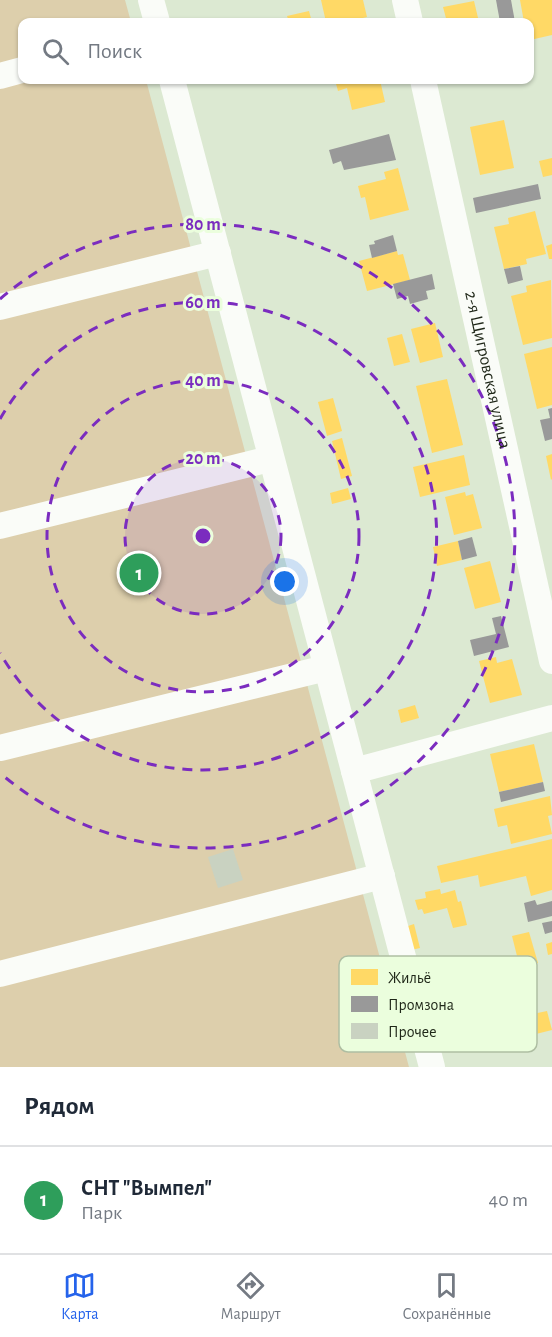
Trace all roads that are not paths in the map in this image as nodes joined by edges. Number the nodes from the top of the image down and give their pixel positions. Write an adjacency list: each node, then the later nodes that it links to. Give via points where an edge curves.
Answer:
1 (151, 0): 3 (street)
2 (405, 0): 4 (street)
3 (156, 18)
4 (409, 18)
5 (18, 71): 6 (street)
6 (0, 76)
7 (173, 84): 9 (street)
8 (424, 84): 13 (street, 2-я Щигровская улица)
9 (218, 253): 10 (street); 11 (street)
10 (0, 307)
11 (270, 459): 12 (street); 14 (street)
12 (0, 526)
13 (552, 661)
14 (326, 668): 16 (street); 17 (street)
15 (552, 718): 17 (street)
16 (0, 748)
17 (354, 771): 18 (street)
18 (382, 876): 19 (street); 20 (street)
19 (403, 956)
20 (0, 974)
21 (428, 1052): 22 (street)
22 (432, 1067)

